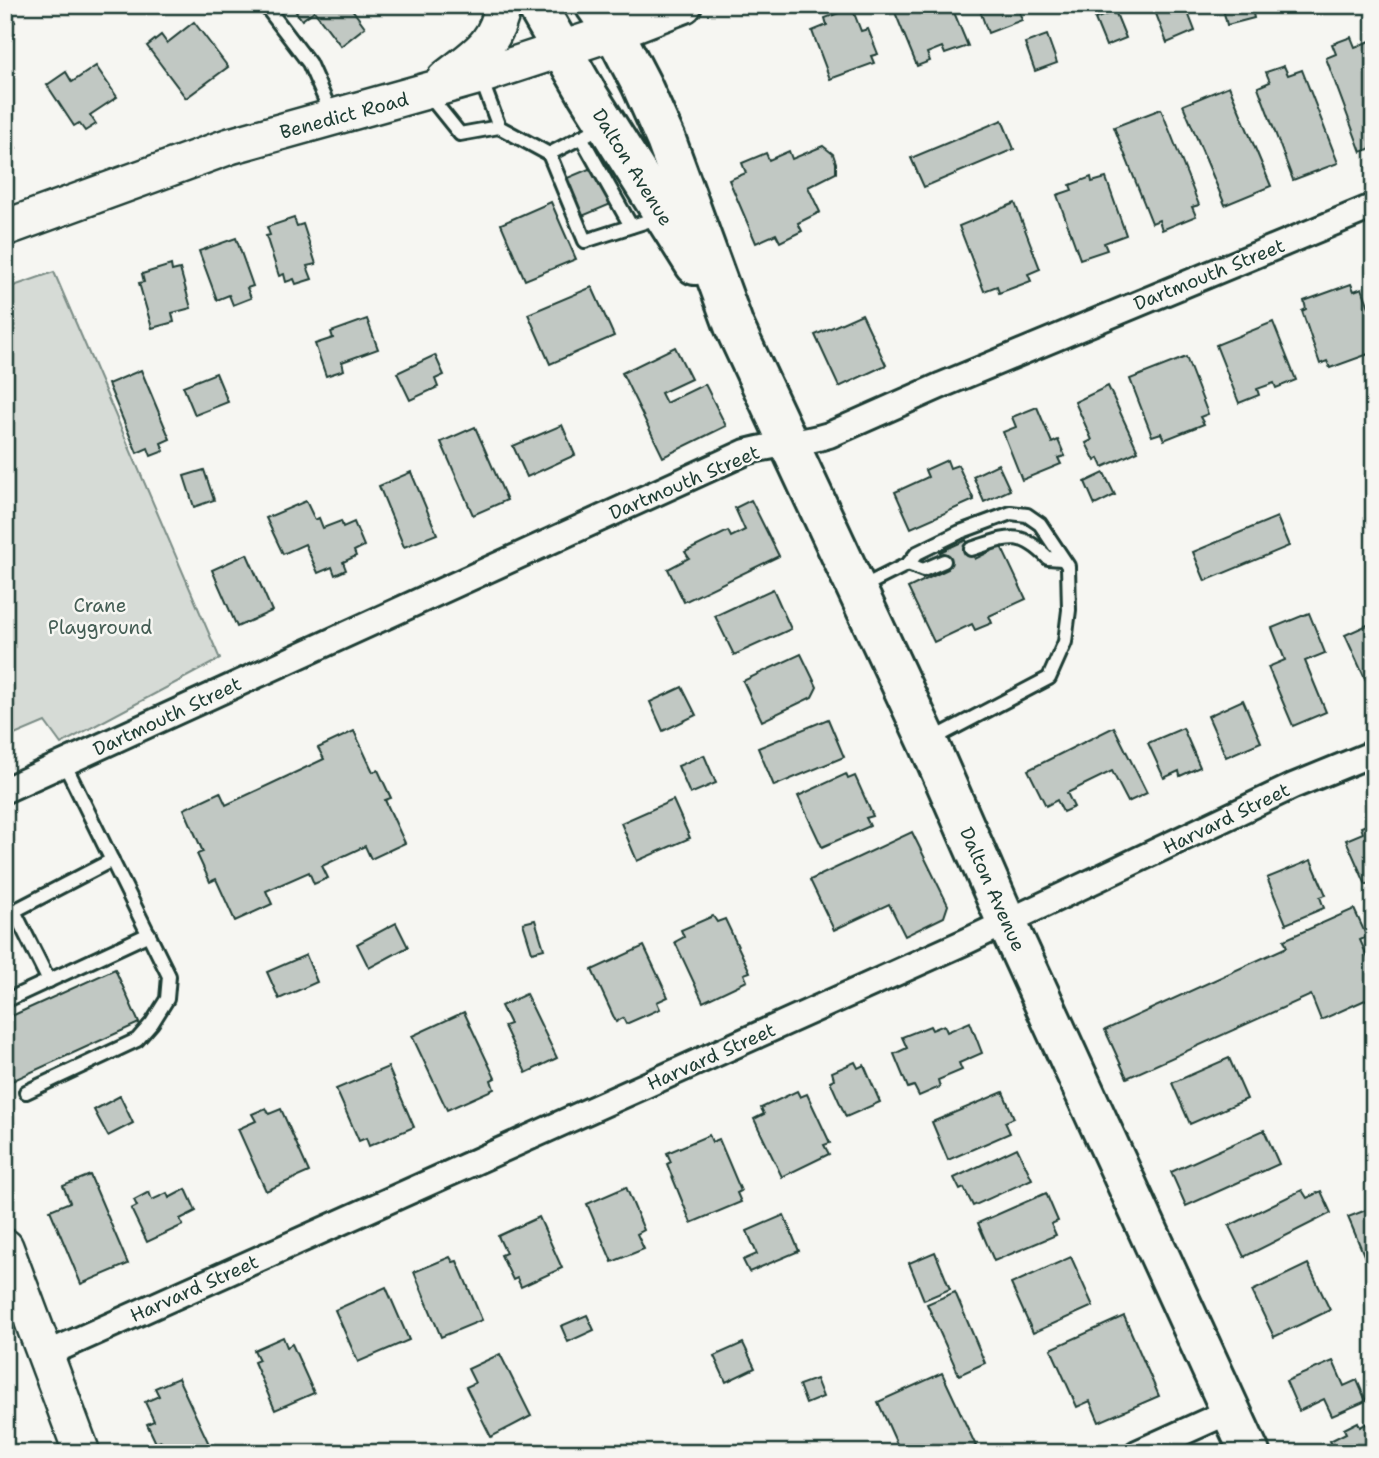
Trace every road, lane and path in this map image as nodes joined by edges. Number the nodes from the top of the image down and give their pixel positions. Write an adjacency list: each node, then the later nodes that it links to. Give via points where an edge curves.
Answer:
1 (265, 5): 9 (lane, via 309,63)
2 (503, 5): 8 (street, via 500,24 485,47)
3 (536, 5): 6 (main road, Dalton Avenue)
4 (684, 5): 5 (street, Benedict Road)
5 (605, 19): 6 (street, Benedict Road); 16 (main road, Dalton Avenue, via 666,140)
6 (561, 50): 7 (street, Benedict Road); 11 (main road, Dalton Avenue)
7 (480, 76): 8 (street, Benedict Road); 10 (lane)
8 (427, 92): 9 (street, Benedict Road); 10 (lane, via 460,134)
9 (333, 118): 15 (street, Benedict Road, via 230,146)
10 (499, 127): 12 (lane)
11 (594, 130): 12 (lane); 14 (main road, Dalton Avenue)
12 (549, 153): 14 (lane, via 586,241)
13 (1374, 206): 17 (street, Dartmouth Street, via 829,435)
14 (647, 221): 16 (main road, Dalton Avenue)
15 (5, 228)
16 (734, 326): 17 (main road, Dalton Avenue)
17 (789, 445): 22 (main road, Dalton Avenue); 25 (street, Dartmouth Street, via 746,452)
18 (971, 549): 19 (lane, via 1011,536 1034,544 1048,558)
19 (1062, 559): 21 (lane, via 1041,524 1027,515 1011,513 917,553); 23 (lane, via 1068,566 1069,610 1065,642 1049,678)
20 (944, 561): 21 (lane, via 923,570)
21 (908, 564): 22 (lane)
22 (856, 590): 23 (main road, Dalton Avenue)
23 (928, 742): 28 (main road, Dalton Avenue)
24 (1374, 753): 28 (street, Harvard Street, via 1293,786)
25 (64, 763): 26 (street, Dartmouth Street); 27 (lane)
26 (5, 790)
27 (112, 860): 29 (lane); 30 (lane, via 14,911)
28 (1007, 923): 34 (street, Harvard Street); 35 (main road, Dalton Avenue)
29 (149, 934): 30 (lane); 32 (lane, via 169,976 167,999 152,1023 136,1040)
30 (49, 981): 31 (lane)
31 (5, 1001)
32 (26, 1091)
33 (5, 1247): 34 (street)
34 (47, 1354): 36 (street)
35 (1230, 1411): 37 (street); 38 (main road, Dalton Avenue)
36 (82, 1453)
37 (1137, 1453)
38 (1250, 1453)

